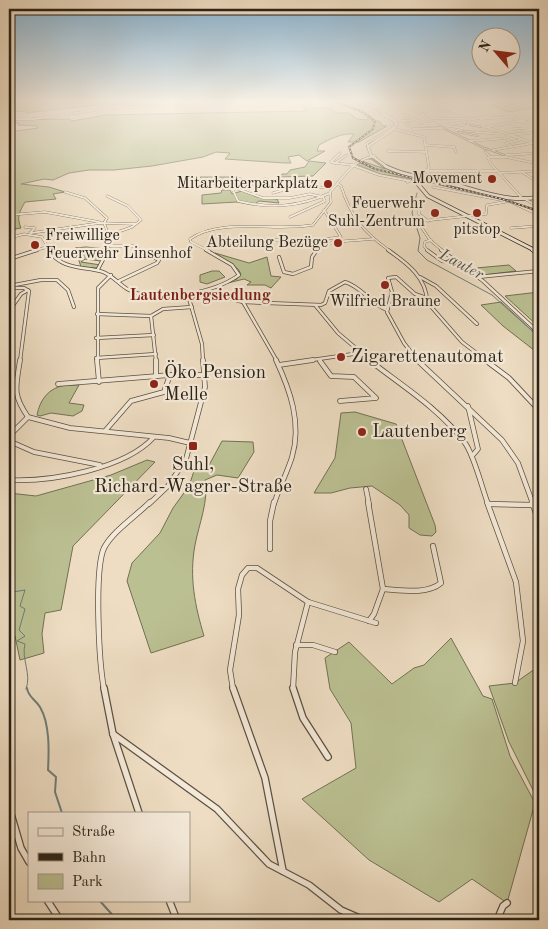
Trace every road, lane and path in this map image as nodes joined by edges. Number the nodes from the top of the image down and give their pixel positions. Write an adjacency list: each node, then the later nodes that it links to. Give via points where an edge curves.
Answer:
1 (370, 144): 16 (main road, via 368,147)
2 (372, 144): 16 (main road)
3 (476, 144): 11 (street)
4 (507, 144): 7 (street)
5 (527, 144): 7 (street)
6 (425, 145): 10 (street, via 447,145); 12 (street)
7 (513, 147): 8 (street)
8 (492, 150): 11 (street); 18 (street)
9 (389, 151): 12 (street)
10 (457, 151)
11 (485, 151): 17 (street)
12 (426, 152): 20 (street)
13 (340, 153): 21 (street, via 331,162)
14 (539, 153): 18 (street)
15 (347, 156): 21 (street)
16 (372, 156): 19 (street); 19 (street); 29 (main road); 29 (main road, via 384,165)
17 (490, 156): 18 (street); 26 (street, via 489,162)
18 (503, 156): 22 (street)
19 (362, 157): 23 (street)
20 (428, 162): 25 (street)
21 (334, 163): 23 (street)
22 (539, 164)
23 (352, 165): 31 (street, via 410,181); 33 (street)
24 (539, 170): 27 (street)
25 (429, 171): 26 (street); 28 (street); 29 (street)
26 (499, 172): 27 (street); 46 (street)
27 (522, 172): 32 (street)
28 (427, 177): 29 (main road); 45 (main road, via 423,187); 46 (main road); 46 (main road)
29 (419, 178): 45 (main road, via 422,191)
30 (258, 182): 35 (street)
31 (407, 182)
32 (539, 183)
33 (338, 184): 38 (street); 65 (street, via 349,211)
34 (201, 185): 37 (street)
35 (302, 186): 38 (street); 40 (street)
36 (433, 187): 47 (street)
37 (232, 188): 44 (street, via 270,198 308,194); 44 (street, via 239,202 264,206 288,206)
38 (332, 188): 41 (street)
39 (64, 192): 56 (street, via 87,199 107,218)
40 (273, 193)
41 (330, 194): 44 (street); 50 (street, via 331,202)
42 (107, 196): 57 (street, via 131,208 141,220)
43 (539, 196): 46 (main road)
44 (323, 197): 54 (street, via 325,201)
45 (431, 197): 53 (main road)
46 (522, 198): 49 (street)
47 (505, 202): 52 (street, via 520,205); 53 (street, via 488,205 487,214)
48 (419, 204): 55 (street, via 418,214)
49 (539, 207)
50 (324, 210): 67 (street, via 341,237); 83 (street, via 317,223 307,227 244,227 193,235 191,242 226,262 240,275)
51 (9, 215): 56 (street, via 45,212)
52 (539, 215)
53 (472, 216): 55 (street); 71 (main road)
54 (290, 217)
55 (428, 220): 66 (street, via 420,225)
56 (104, 223): 57 (street); 61 (street); 62 (street)
57 (135, 224): 62 (street)
58 (539, 226): 60 (street)
59 (25, 227): 61 (street, via 34,228)
60 (511, 228)
61 (29, 234): 63 (street); 70 (street, via 42,237)
62 (109, 235): 69 (street)
63 (9, 238)
64 (235, 239): 67 (street)
65 (373, 239): 68 (street); 79 (street, via 409,264)
66 (431, 240): 74 (street); 74 (street, via 425,242 425,248 437,260)
67 (324, 241): 68 (street)
68 (330, 242): 72 (street, via 314,256 311,267 293,274 284,272)
69 (110, 246): 75 (street, via 109,254); 80 (street, via 134,246 159,260)
70 (47, 247): 73 (street); 75 (street, via 68,265)
71 (539, 253)
72 (279, 257)
73 (9, 259)
74 (456, 262): 78 (street)
75 (98, 269): 77 (street)
76 (539, 271): 78 (street)
77 (111, 275): 80 (street); 92 (street, via 100,284)
78 (478, 276): 95 (street)
79 (420, 277): 85 (street, via 427,292); 94 (street, via 436,286)
80 (119, 282): 84 (street, via 129,290 146,295)
81 (9, 287): 82 (street); 88 (street, via 57,280 68,290)
82 (28, 290): 91 (street, via 21,294); 111 (street, via 26,329 16,385 17,401)
83 (201, 290): 84 (street); 86 (street)
84 (188, 295): 89 (street)
85 (426, 298): 90 (street, via 415,294 396,277 391,277 388,278 392,292); 110 (street, via 462,342 509,378)
86 (243, 302): 87 (street); 102 (street)
87 (315, 305): 90 (street, via 324,304 329,291 345,282 362,289); 98 (street)
88 (74, 307)
89 (192, 307): 93 (street, via 163,309); 104 (street, via 202,344)
90 (387, 310): 109 (street, via 409,350)
91 (9, 311)
92 (96, 314): 93 (street); 97 (street)
93 (151, 316): 96 (street)
94 (477, 324)
95 (539, 333)
96 (154, 335): 97 (street); 99 (street)
97 (96, 338): 100 (street)
98 (360, 353): 101 (street); 117 (street, via 449,425)
99 (156, 354): 100 (street); 105 (street)
100 (96, 358): 106 (street)
101 (320, 361): 102 (street); 108 (street, via 331,376 354,377 376,398)
102 (278, 366): 125 (street, via 290,397 297,439 272,503 268,530)
103 (170, 375): 104 (street); 105 (street); 112 (street, via 164,392 131,401)
104 (204, 375): 116 (street, via 203,398)
105 (156, 376): 106 (street)
106 (99, 382): 107 (street)
107 (58, 384)
108 (340, 401)
109 (468, 406): 117 (street, via 478,450); 122 (street, via 513,455 523,472)
110 (539, 410)
111 (28, 417): 112 (street, via 70,428); 113 (street)
112 (105, 431): 114 (street)
113 (9, 436)
114 (154, 437): 116 (street); 118 (street, via 152,442 136,452)
115 (9, 441): 118 (street, via 34,452)
116 (190, 444): 133 (street, via 185,462 168,486 104,549 98,604 103,683)
117 (472, 456): 121 (street)
118 (103, 465): 119 (street, via 36,481)
119 (9, 480)
120 (366, 489): 126 (street)
121 (489, 504): 122 (street); 132 (street, via 516,582 523,642)
122 (532, 505): 123 (street)
123 (539, 522)
124 (433, 546): 126 (street, via 439,585 430,590)
125 (270, 549)
126 (383, 589): 128 (street)
127 (308, 602): 128 (street); 130 (street); 138 (street, via 257,568 248,568 242,574 230,670 234,693 266,778)
128 (369, 621): 129 (street)
129 (376, 623)
130 (296, 645): 131 (street, via 313,645); 134 (street, via 291,671 297,705)
131 (335, 652)
132 (515, 683)
133 (113, 734): 136 (street); 138 (street, via 217,809 269,864)
134 (328, 757)
135 (9, 807): 137 (street)
136 (139, 812)
137 (28, 860)
138 (284, 871): 144 (street, via 342,910)
139 (48, 902): 142 (street)
140 (170, 902): 143 (street)
141 (507, 903): 145 (street)
142 (60, 920)
143 (177, 920)
144 (364, 920)
145 (497, 920)

